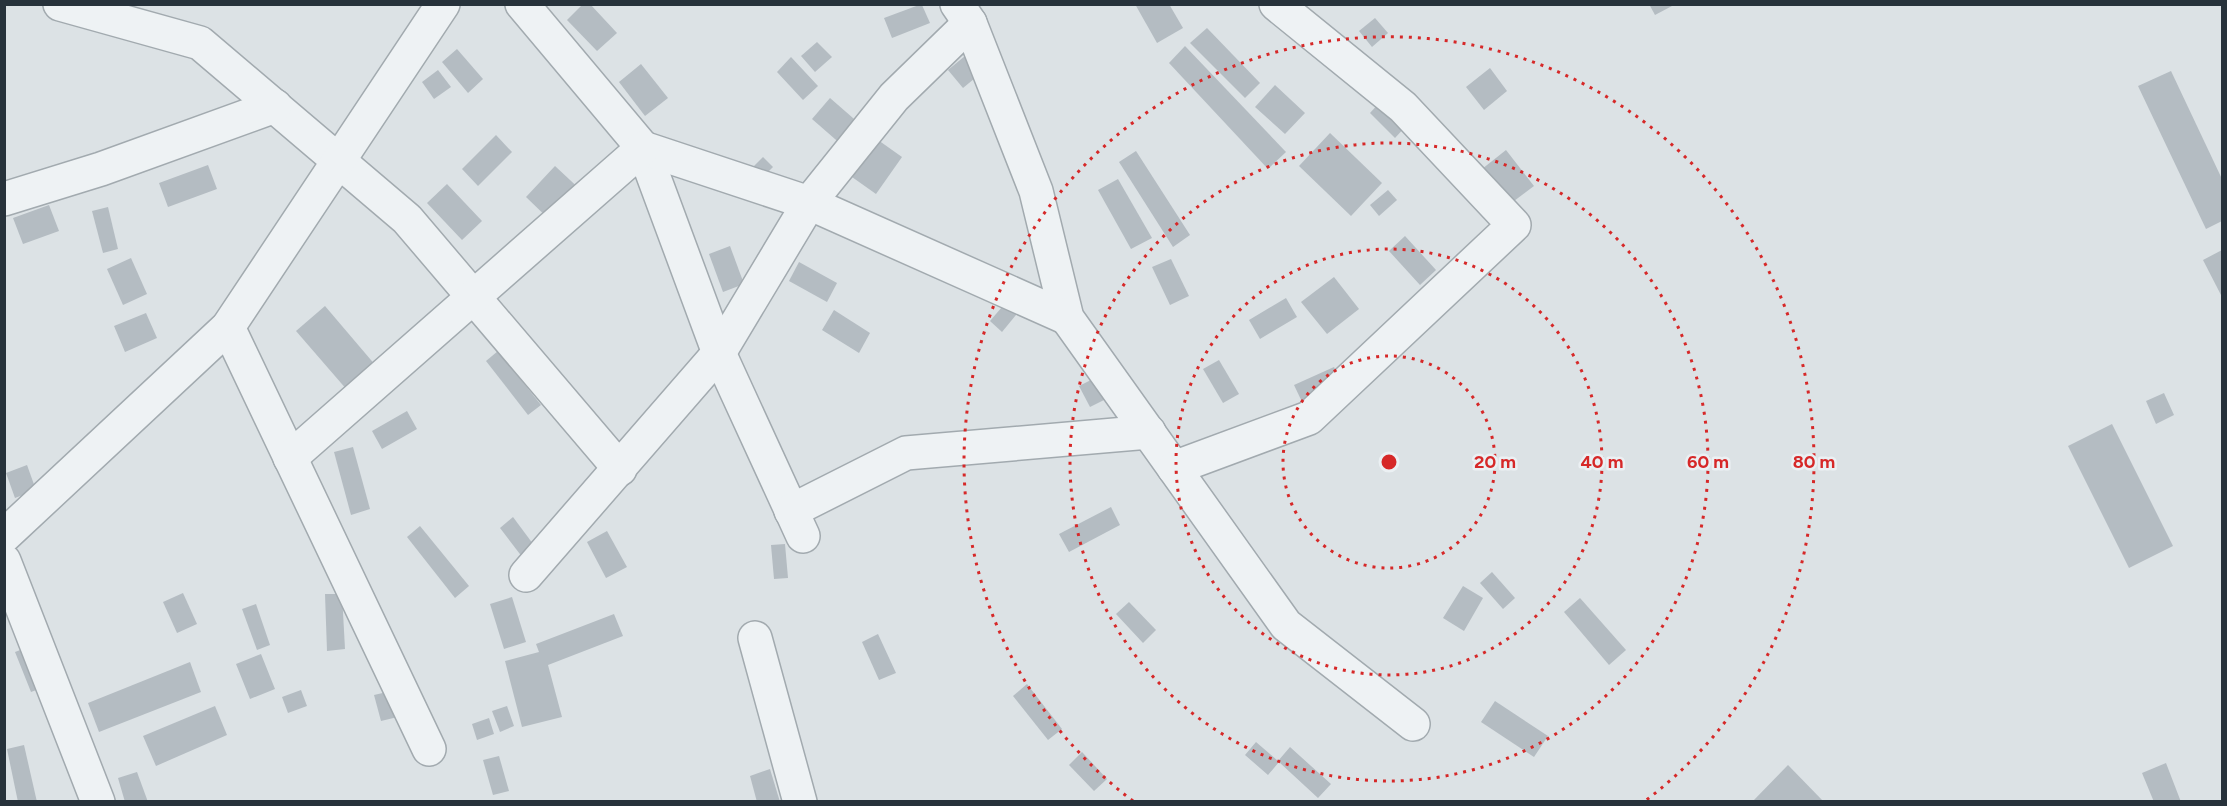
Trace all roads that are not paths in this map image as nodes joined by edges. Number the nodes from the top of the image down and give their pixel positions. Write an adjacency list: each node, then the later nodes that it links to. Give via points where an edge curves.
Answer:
1 (60, 4): 6 (street, via 200,43)
2 (443, 4): 8 (street)
3 (522, 4): 7 (street)
4 (1276, 4): 17 (street, via 1403,107 1514,225 1308,418)
5 (963, 14): 10 (street); 12 (street, via 1036,191)
6 (274, 106): 8 (street); 9 (street, via 101,169)
7 (643, 148): 10 (street); 11 (street); 14 (street)
8 (338, 161): 11 (street, via 407,219); 13 (street)
9 (4, 199)
10 (809, 203): 12 (street); 14 (street)
11 (474, 297): 16 (street); 18 (street)
12 (1067, 318): 15 (street)
13 (228, 327): 16 (street); 19 (street)
14 (719, 353): 15 (street, via 797,524 906,453); 18 (street)
15 (1149, 432): 17 (street)
16 (290, 458): 24 (street)
17 (1174, 468): 23 (street, via 1286,625)
18 (620, 469): 21 (street)
19 (4, 536)
20 (4, 561): 25 (street)
21 (526, 576)
22 (755, 638): 26 (street)
23 (1413, 724)
24 (429, 749)
25 (98, 801)
26 (800, 801)

